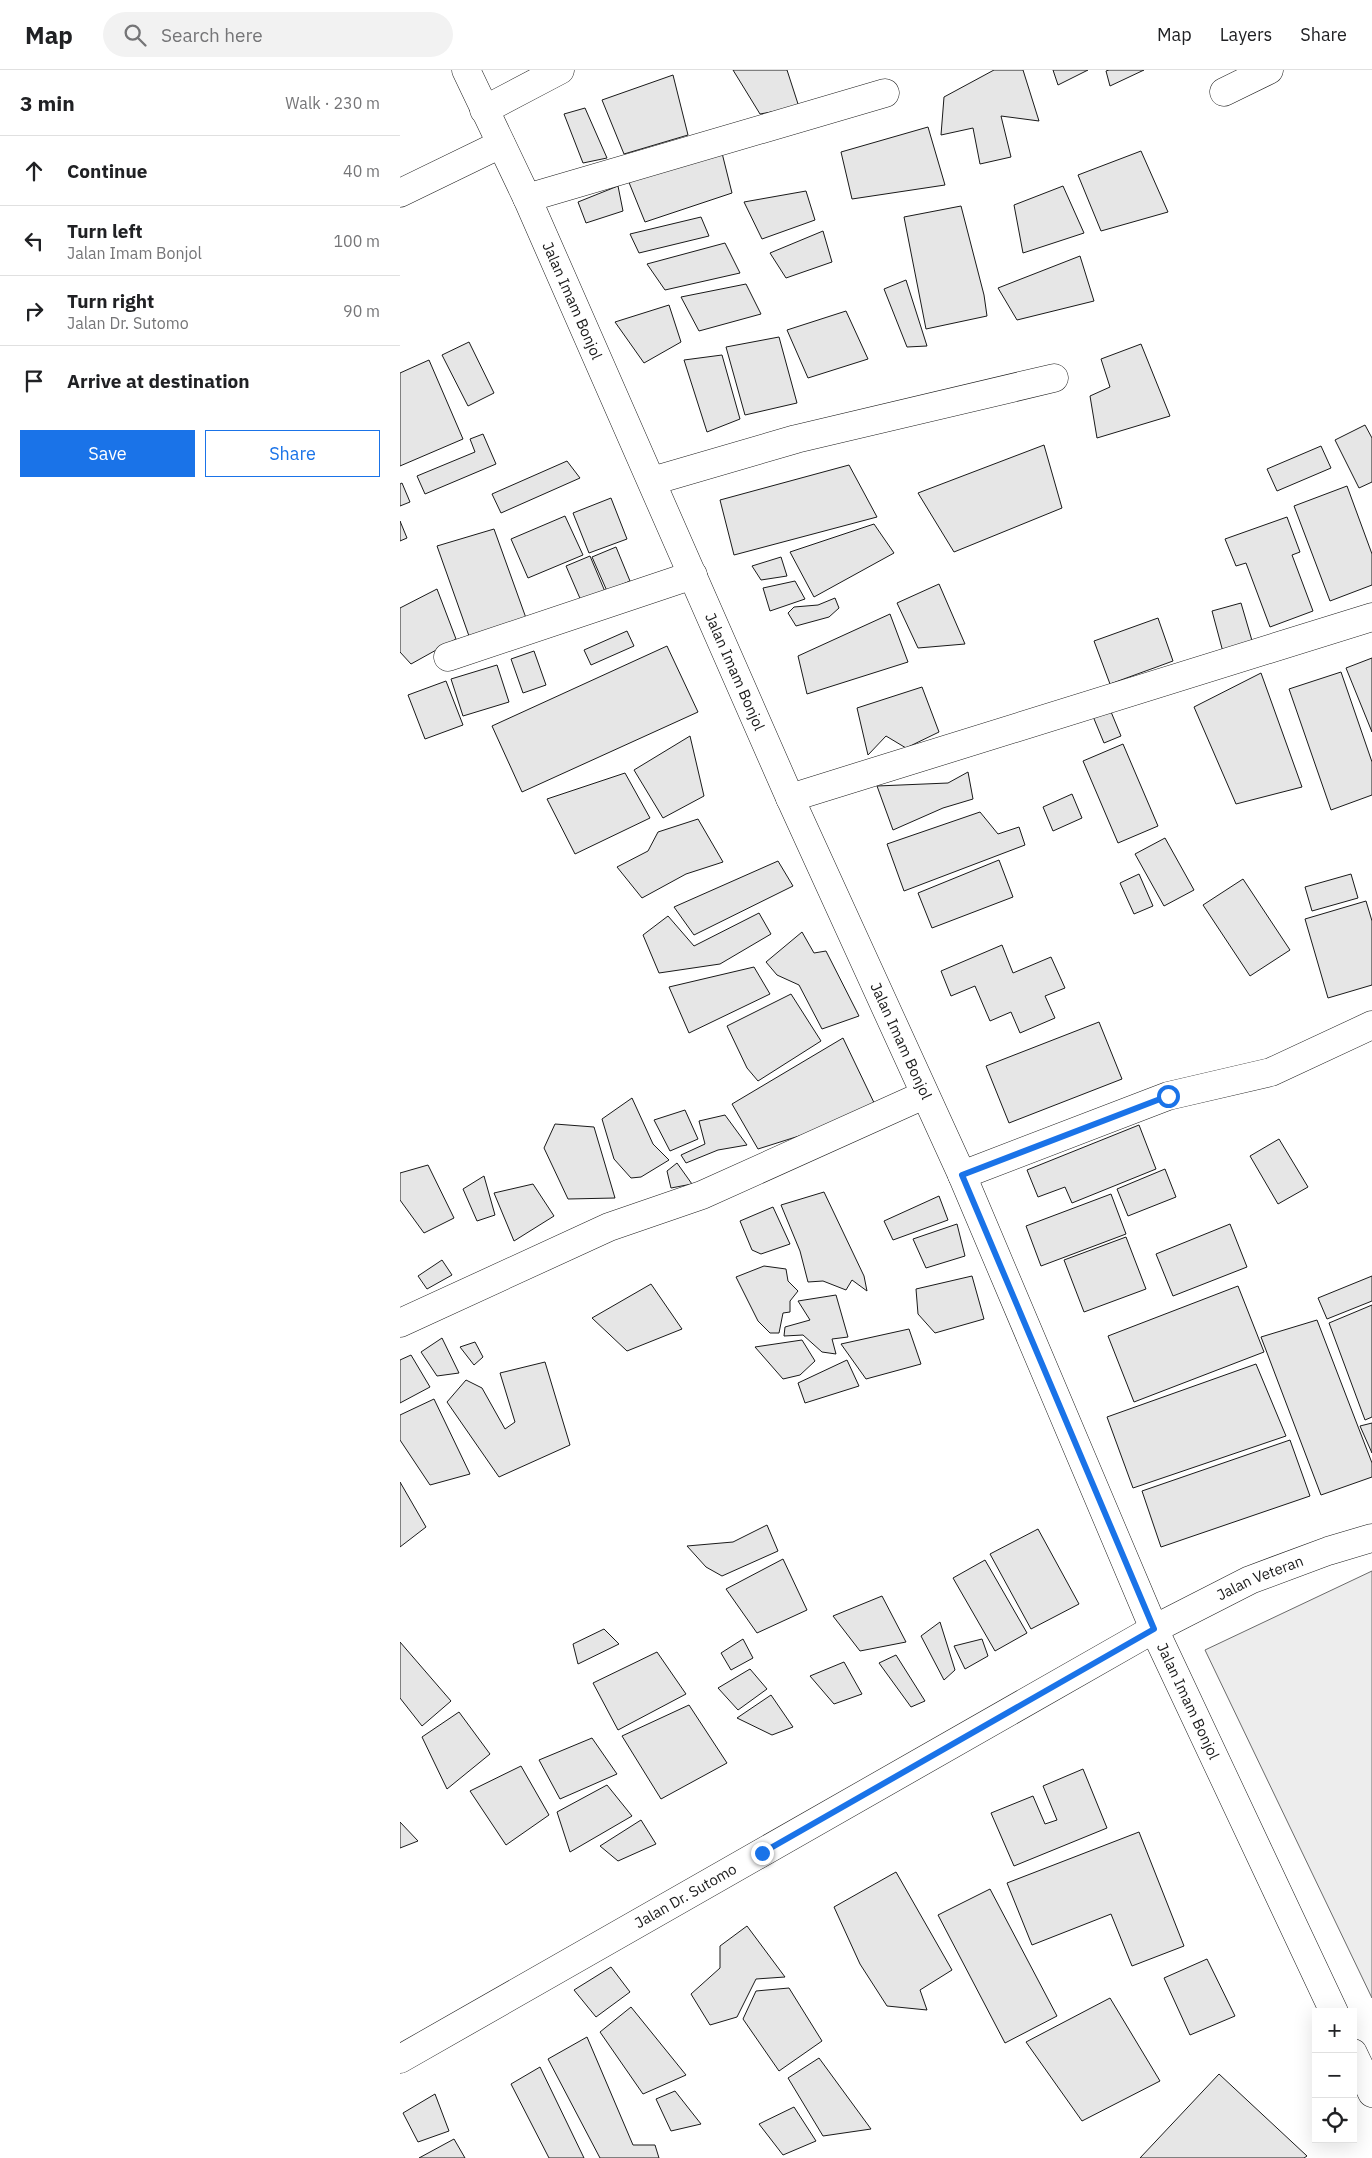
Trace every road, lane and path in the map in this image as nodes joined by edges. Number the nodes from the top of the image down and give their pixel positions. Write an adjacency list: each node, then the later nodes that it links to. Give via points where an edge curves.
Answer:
1 (466, 70): 6 (street, Jalan Imam Bonjol)
2 (560, 70): 6 (street)
3 (1269, 70): 4 (street)
4 (1224, 92)
5 (886, 93): 9 (street)
6 (484, 110): 7 (street, Jalan Imam Bonjol)
7 (501, 144): 8 (street); 9 (street, Jalan Imam Bonjol)
8 (400, 193)
9 (527, 198): 11 (street, Jalan Imam Bonjol)
10 (1054, 378): 11 (street, via 796,439)
11 (652, 481): 12 (street, Jalan Imam Bonjol)
12 (693, 575): 14 (street); 15 (street, Jalan Imam Bonjol)
13 (1372, 617): 15 (street)
14 (448, 657)
15 (790, 798): 17 (street, Jalan Imam Bonjol)
16 (1372, 1025): 18 (street, via 1271,1072 1168,1096)
17 (924, 1095): 18 (street, Jalan Imam Bonjol); 19 (street, via 702,1195 609,1227)
18 (962, 1175): 21 (street, Jalan Imam Bonjol)
19 (400, 1323)
20 (1372, 1538): 21 (street, Jalan Veteran, via 1250,1580)
21 (1154, 1629): 22 (street, Jalan Imam Bonjol); 23 (street, Jalan Dr. Sutomo)
22 (1332, 2008)
23 (400, 2059)
24 (1357, 2061): 25 (street)
25 (1372, 2093)

